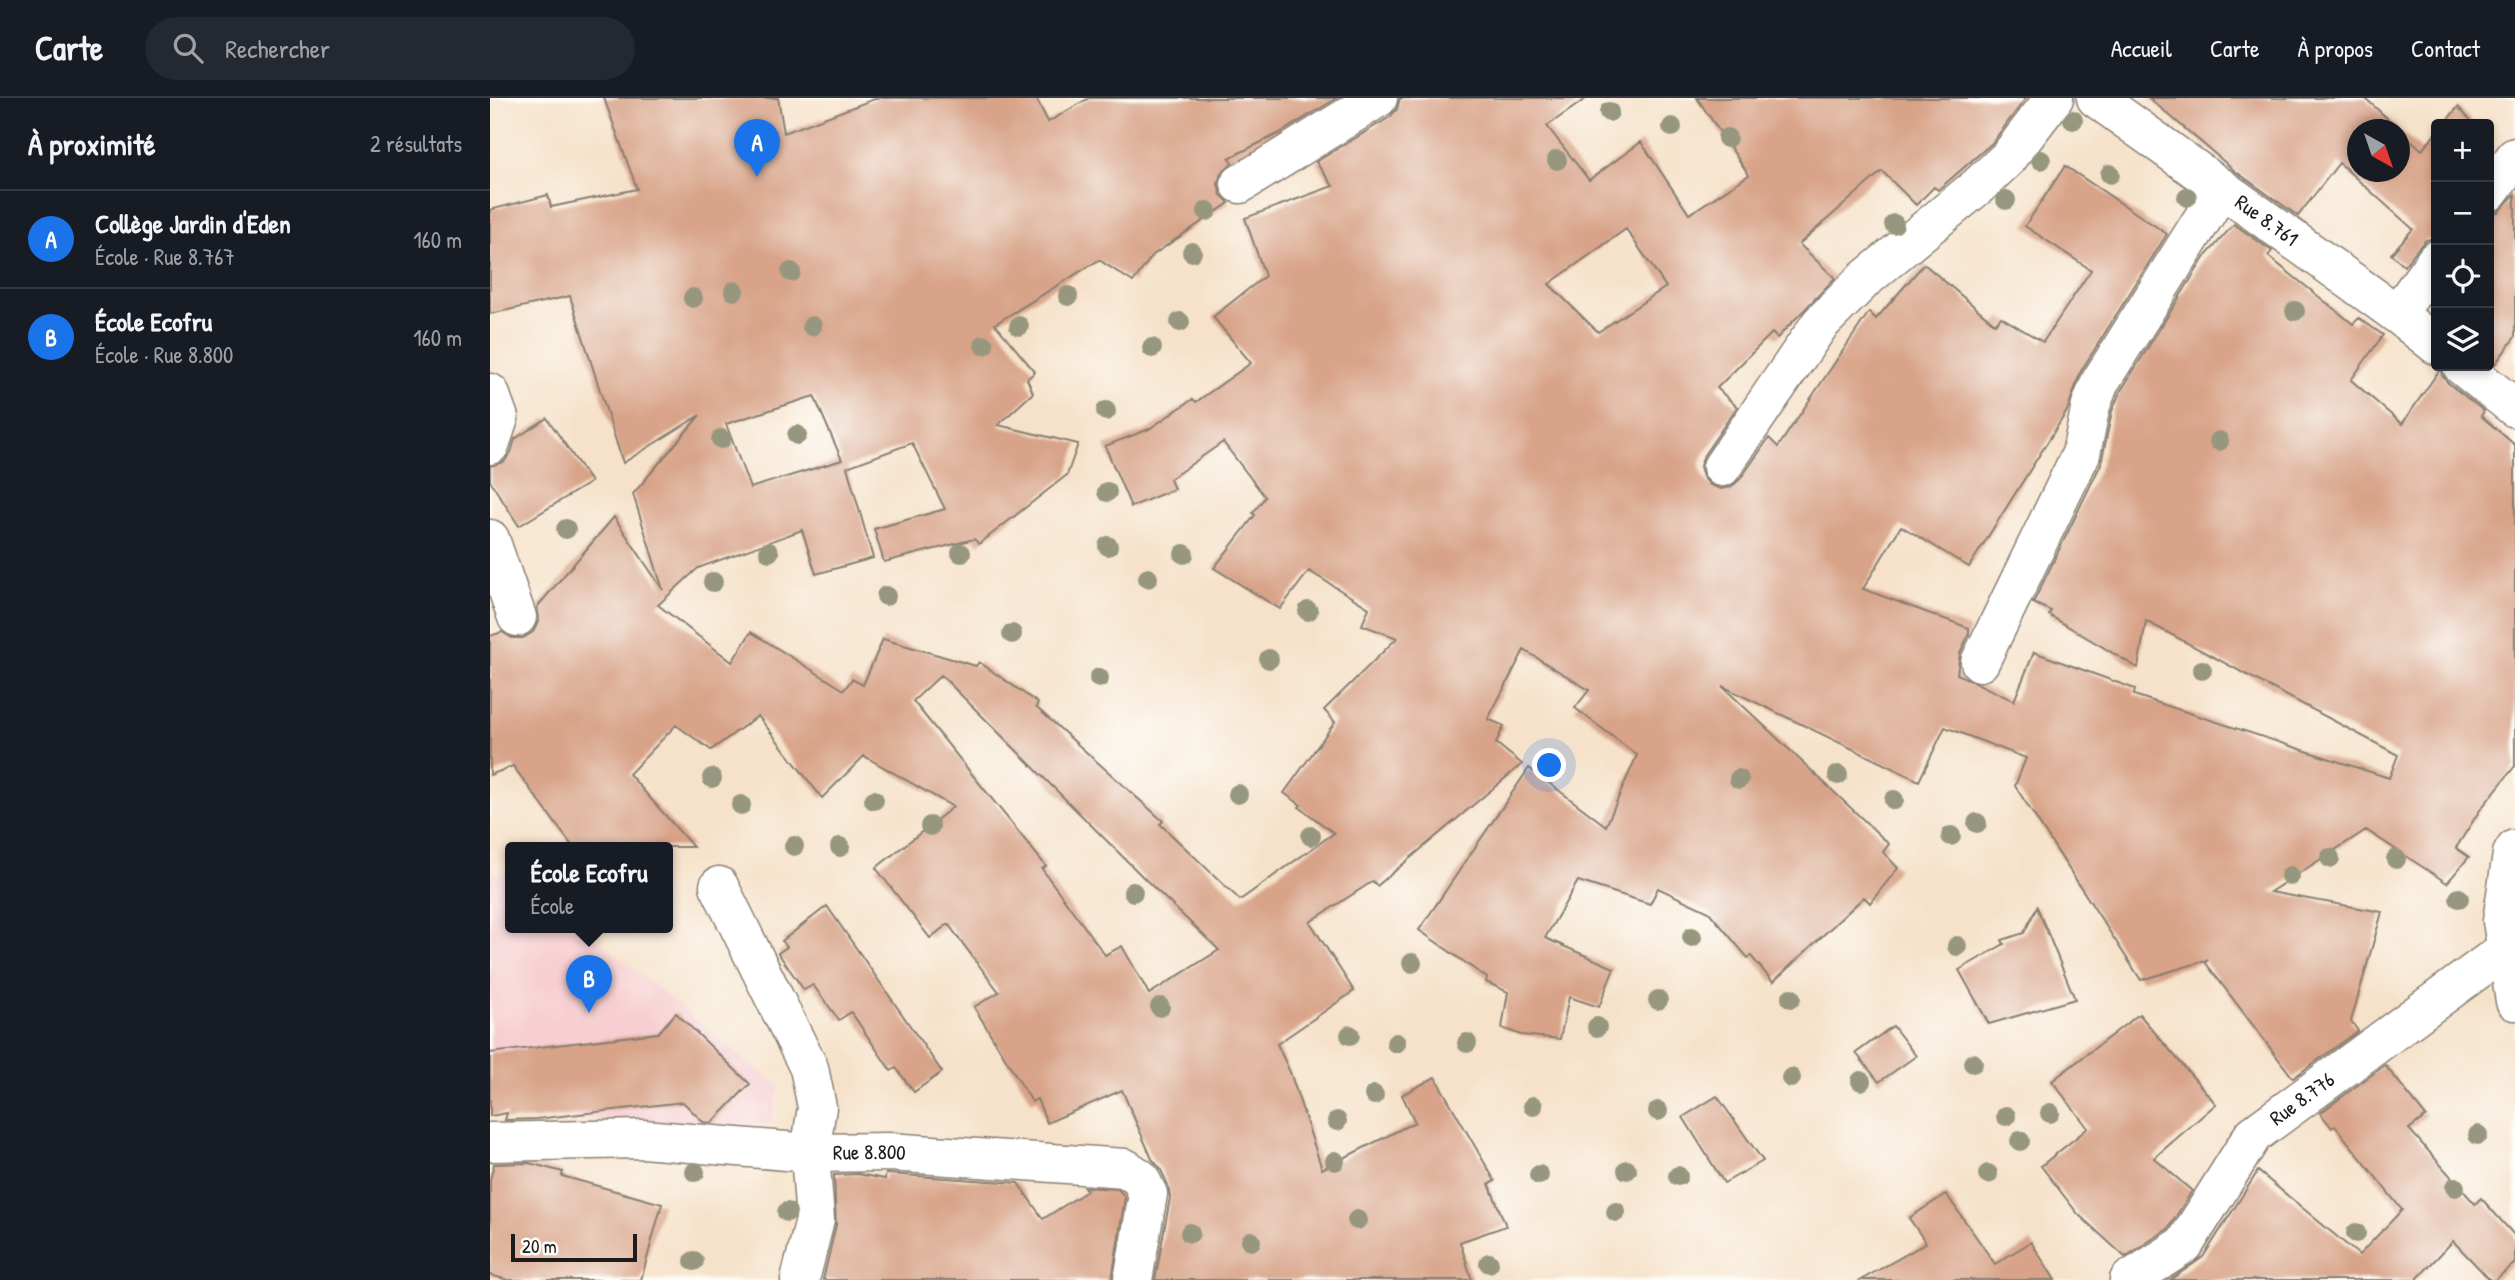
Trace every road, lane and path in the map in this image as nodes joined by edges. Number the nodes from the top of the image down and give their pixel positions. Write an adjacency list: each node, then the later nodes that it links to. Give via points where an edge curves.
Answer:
1 (1378, 98): 5 (street)
2 (2054, 98): 15 (street, via 2008,158 1865,279 1821,324)
3 (2096, 98): 7 (street, Rue 8.761)
4 (2515, 157): 6 (street)
5 (1240, 184)
6 (2494, 185)
7 (2222, 188): 9 (street, Rue 8.761); 18 (street, via 2100,382 2081,454)
8 (2431, 267): 9 (street)
9 (2397, 314): 10 (street, Rue 8.761)
10 (2431, 341)
11 (2468, 371): 13 (street)
12 (490, 393): 14 (street, via 499,418)
13 (2515, 408)
14 (490, 445)
15 (1722, 467)
16 (490, 539): 17 (street)
17 (517, 617)
18 (1980, 662)
19 (2515, 849): 21 (street, via 2502,921)
20 (719, 886): 24 (street, via 808,1068 817,1107)
21 (2506, 949): 22 (street); 27 (street, Rue 8.776, via 2253,1135 2184,1245)
22 (2515, 1001)
23 (490, 1142): 24 (street, Rue 8.800, via 643,1139)
24 (810, 1153): 25 (street, via 815,1220); 26 (street, Rue 8.800, via 889,1152 1125,1168 1140,1178 1147,1194)
25 (800, 1280)
26 (1133, 1280)
27 (2129, 1280)

